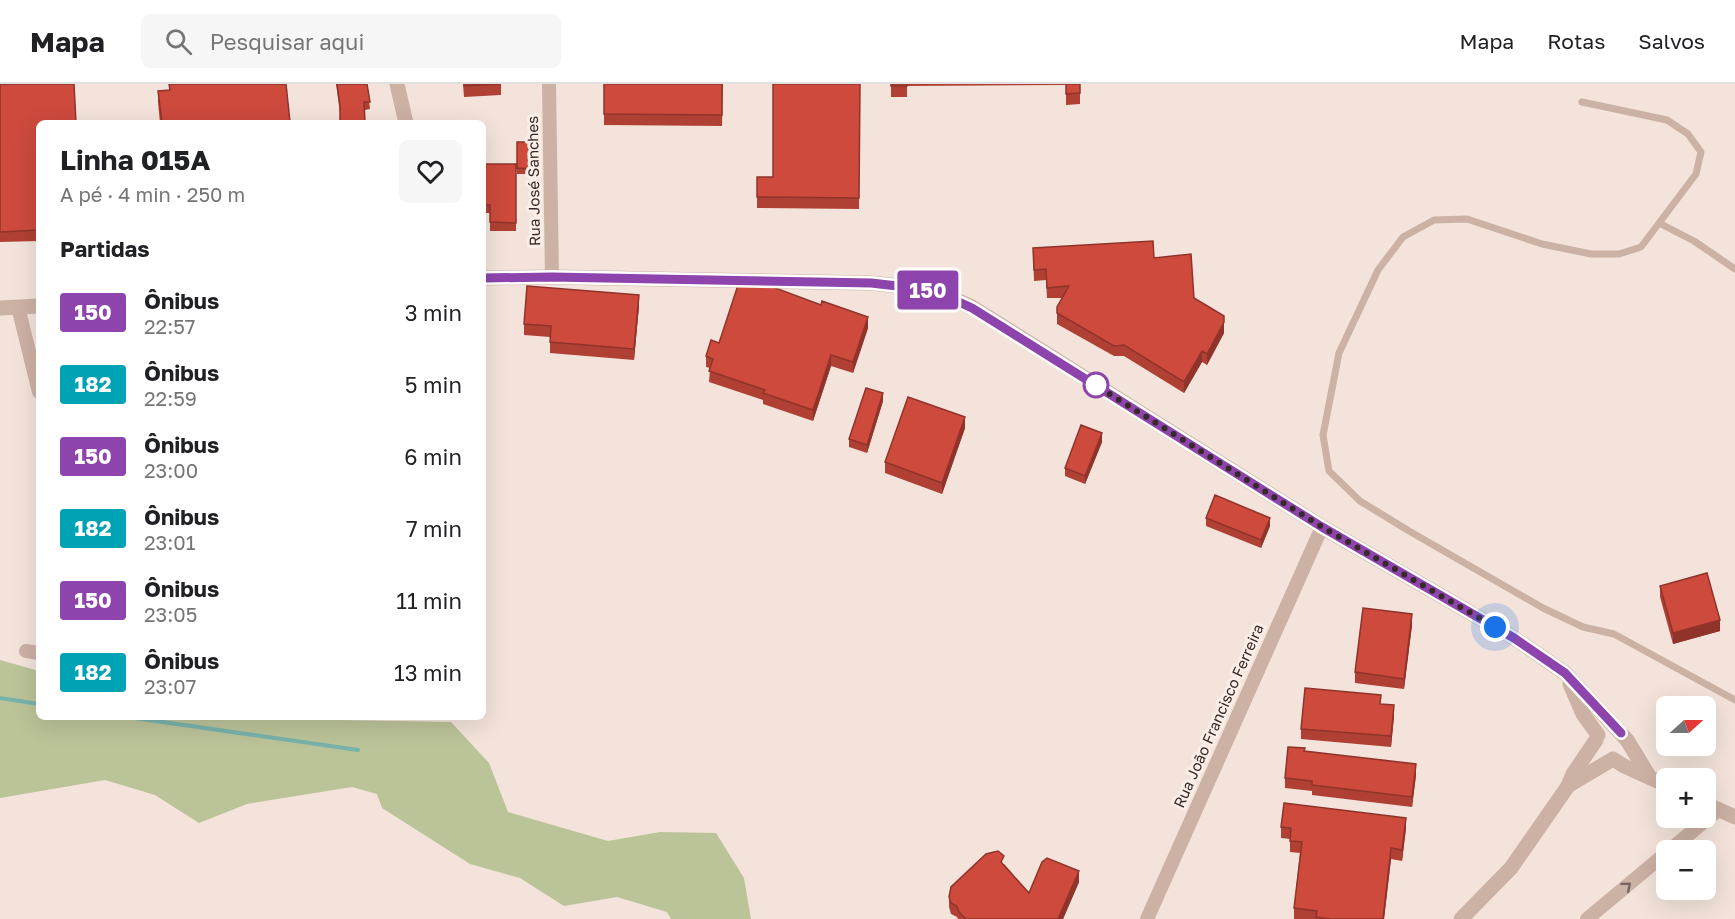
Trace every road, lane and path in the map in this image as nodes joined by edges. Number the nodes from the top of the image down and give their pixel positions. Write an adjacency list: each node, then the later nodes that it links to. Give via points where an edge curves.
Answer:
1 (397, 84): 4 (street)
2 (549, 84): 7 (street, Rua José Sanches)
3 (1582, 102): 5 (lane, via 1667,120 1688,134 1701,152 1696,174)
4 (405, 120)
5 (1659, 223): 6 (lane, via 1694,241); 15 (lane, via 1641,247 1619,254 1591,255 1542,244 1467,219 1434,220 1403,237 1378,270 1339,353 1323,435 1329,471 1360,501 1543,608 1583,627 1614,634)
6 (1735, 270)
7 (552, 277): 8 (street); 13 (street, via 871,283 933,290 972,308)
8 (486, 278)
9 (36, 306): 10 (street)
10 (18, 307): 11 (street); 12 (street)
11 (0, 308)
12 (36, 380)
13 (1322, 527): 14 (street, via 1514,638); 27 (street, Rua João Francisco Ferreira)
14 (1565, 673): 16 (street); 17 (street)
15 (1735, 700)
16 (1621, 733): 17 (street, via 1607,729); 18 (street, via 1626,742 1624,751); 19 (street)
17 (1597, 737): 18 (street, via 1596,750); 21 (street)
18 (1613, 759): 19 (street); 21 (street)
19 (1649, 776): 20 (street)
20 (1656, 780)
21 (1568, 786): 28 (street, via 1510,868)
22 (1716, 809): 23 (street)
23 (1735, 817)
24 (1691, 828): 25 (street)
25 (1680, 840)
26 (1656, 862): 29 (street, one-way to 26)
27 (1147, 919)
28 (1461, 919)
29 (1587, 919)

